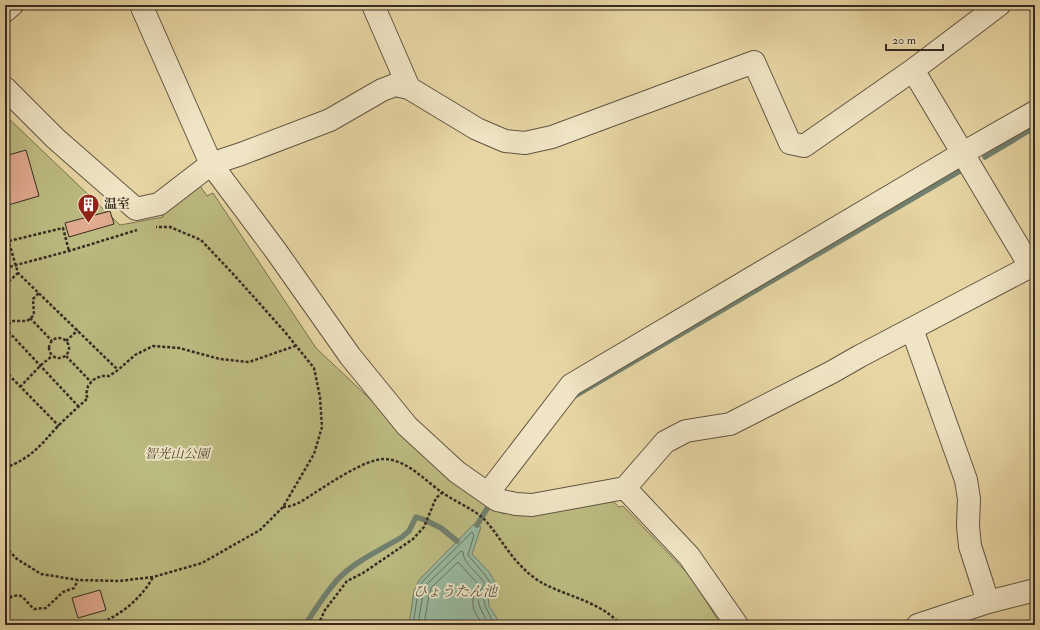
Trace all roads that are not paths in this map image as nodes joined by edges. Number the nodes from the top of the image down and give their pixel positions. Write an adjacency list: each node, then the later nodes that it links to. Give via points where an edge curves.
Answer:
1 (12, 5): 5 (street)
2 (142, 5): 11 (street)
3 (373, 5): 8 (street)
4 (999, 5): 6 (street)
5 (5, 11)
6 (913, 70): 8 (street, via 804,146 790,143 754,62 552,137 525,143 505,141 477,129); 10 (street)
7 (5, 88): 11 (street, via 56,138 136,209 159,204)
8 (409, 88): 11 (street, via 394,85 330,120)
9 (1035, 112): 10 (street)
10 (963, 153): 12 (street); 15 (street, via 571,386)
11 (211, 164): 15 (street, via 350,356 407,426 457,472)
12 (1032, 265): 13 (street)
13 (912, 329): 14 (street, via 730,424 686,431 665,442); 17 (street, via 966,480 970,546)
14 (625, 488): 15 (street, via 532,505 516,504); 18 (street, via 689,556)
15 (493, 496)
16 (1035, 590): 17 (street)
17 (988, 602): 19 (street)
18 (738, 625)
19 (918, 625)

